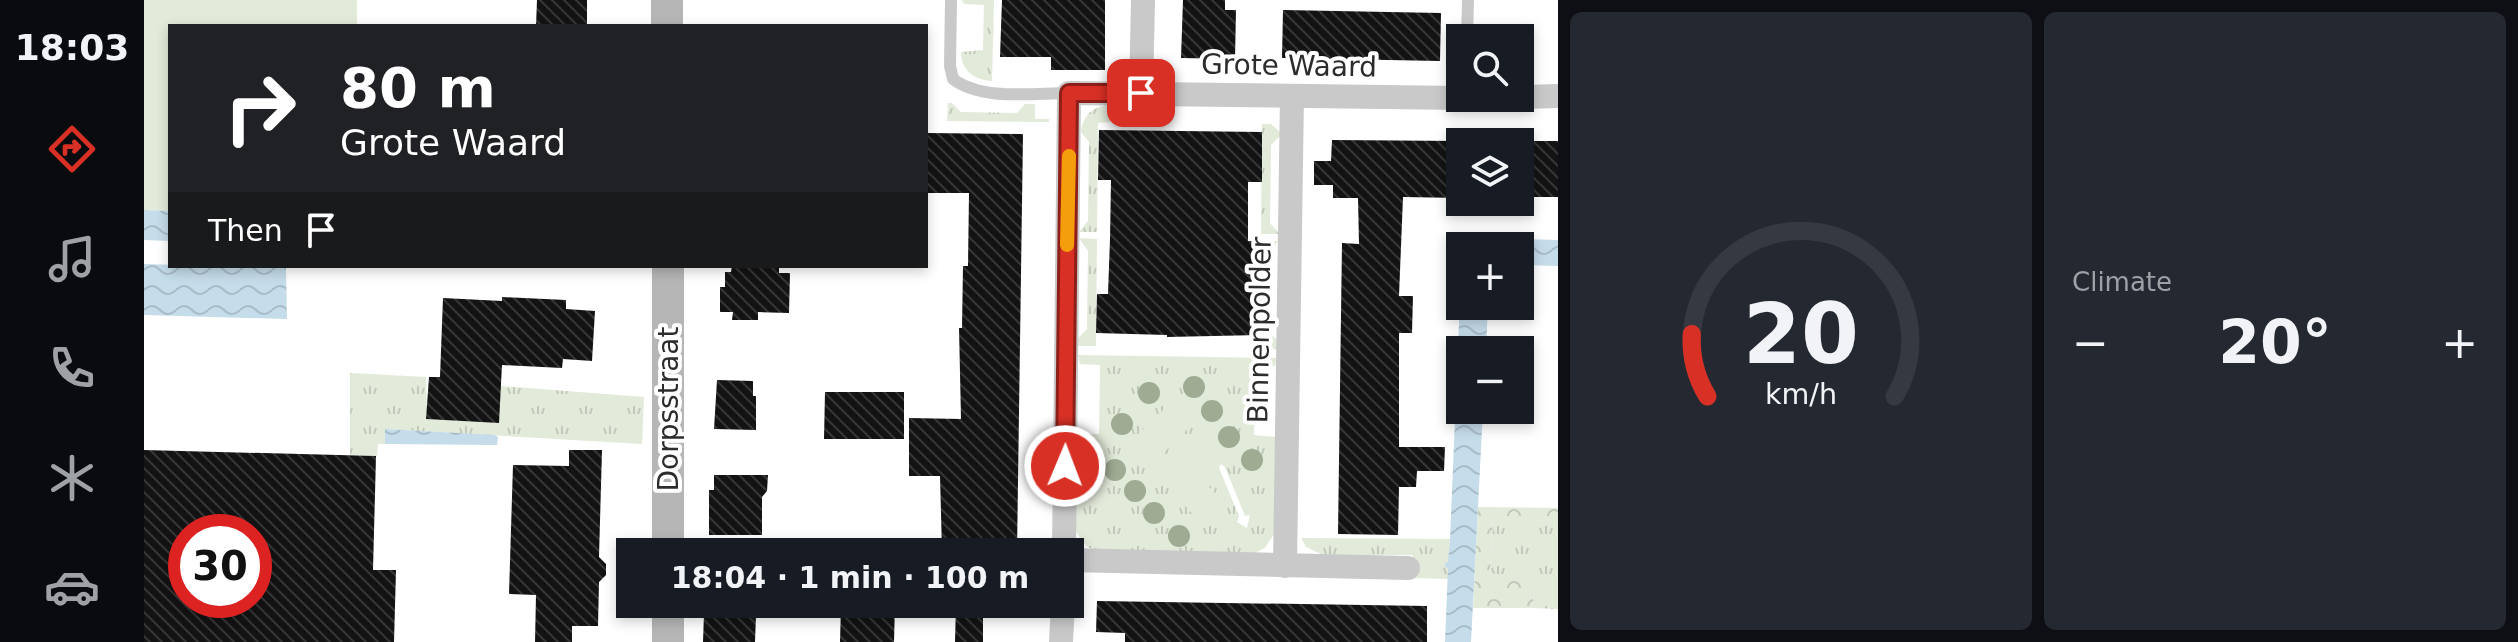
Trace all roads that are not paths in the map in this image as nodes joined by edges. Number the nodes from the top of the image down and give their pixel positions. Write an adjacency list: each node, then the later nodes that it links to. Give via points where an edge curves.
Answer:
1 (667, 0): 5 (street)
2 (951, 0): 7 (lane, via 953,79 980,92)
3 (1143, 0): 8 (street)
4 (1468, 0): 6 (lane)
5 (667, 24)
6 (1467, 24)
7 (1069, 93): 8 (street, Grote Waard); 15 (street)
8 (1141, 93): 9 (street, Grote Waard)
9 (1292, 96): 12 (street, Grote Waard); 17 (street, Binnenpolder)
10 (1558, 96): 11 (street)
11 (1534, 97)
12 (1446, 98)
13 (668, 268): 14 (street, Dorpsstraat)
14 (668, 538)
15 (1064, 538)
16 (1084, 560): 17 (street)
17 (1285, 566): 18 (street)
18 (1408, 568)
19 (668, 618): 21 (street)
20 (1062, 618): 22 (street)
21 (668, 642)
22 (1061, 642)

